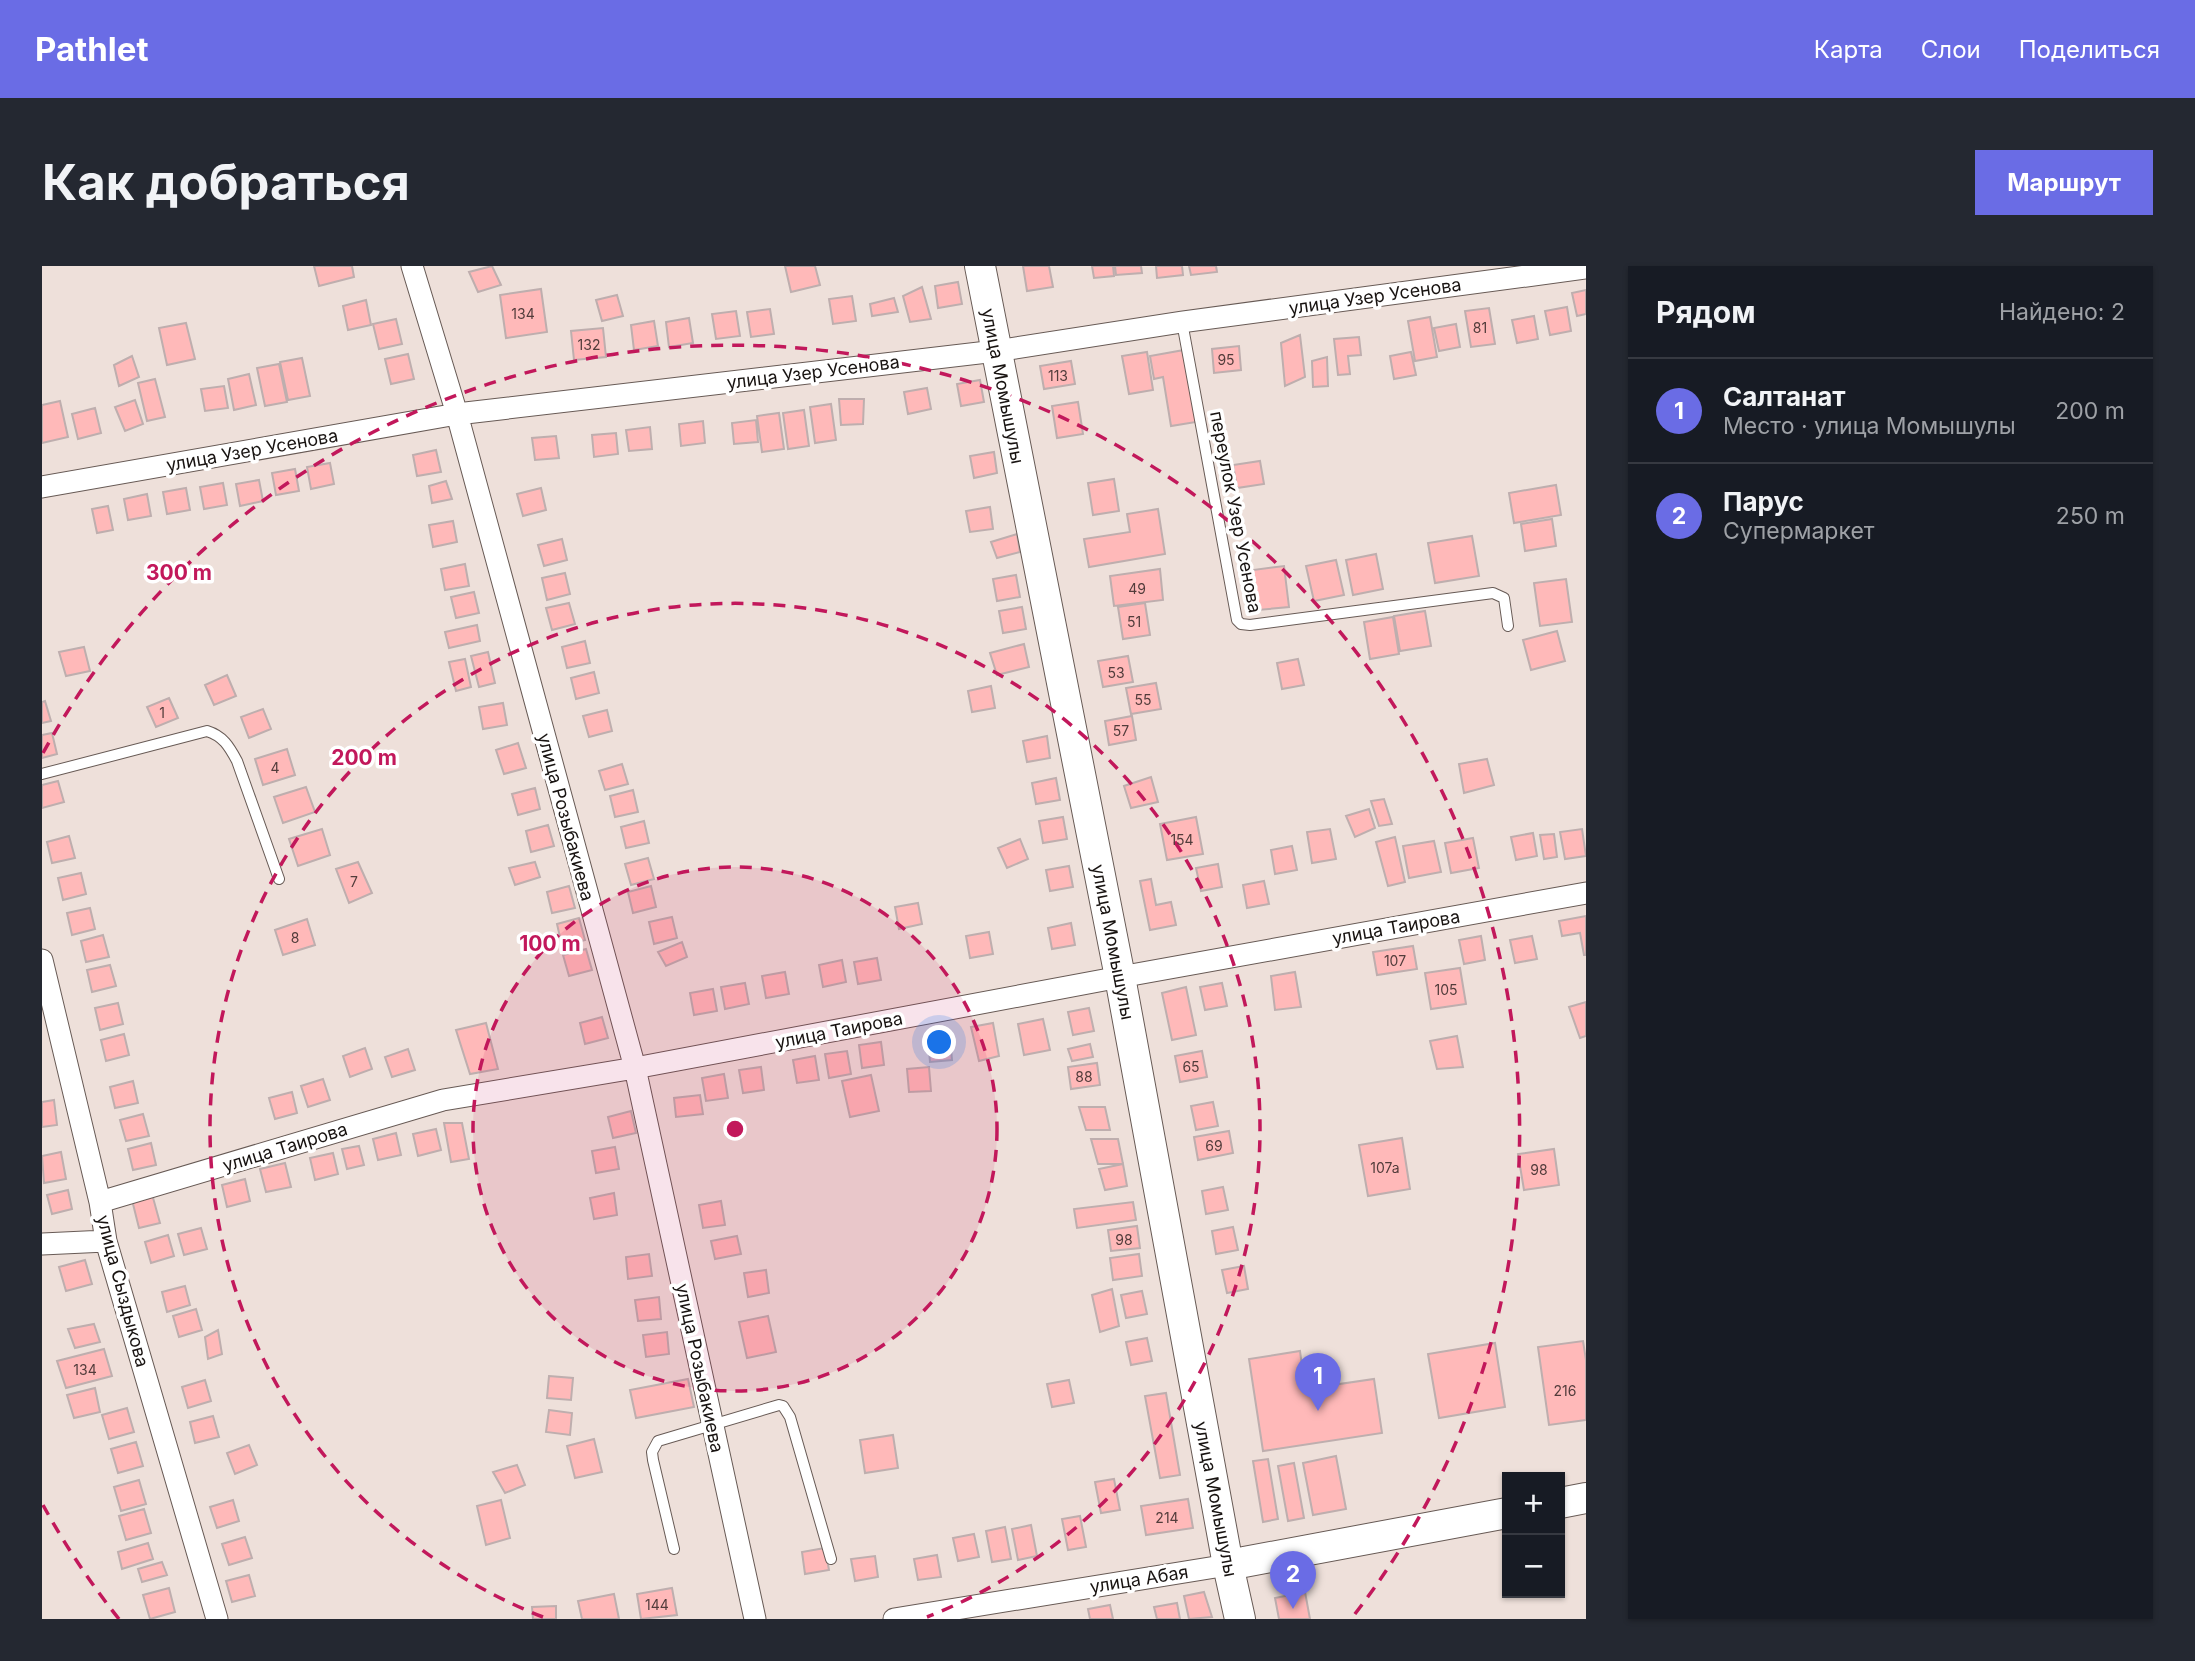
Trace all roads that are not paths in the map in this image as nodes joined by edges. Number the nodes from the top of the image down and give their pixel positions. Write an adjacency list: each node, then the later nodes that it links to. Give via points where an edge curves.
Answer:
1 (412, 266): 6 (street, улица Розыбакиева)
2 (981, 266): 5 (street, улица Момышулы)
3 (1586, 268): 4 (street, улица Узер Усенова)
4 (1182, 323): 5 (street, улица Узер Усенова); 8 (lane, переулок Узер Усенова, via 1241,624 1493,593 1504,598)
5 (996, 351): 6 (street, улица Узер Усенова); 13 (street, улица Момышулы)
6 (457, 414): 7 (street, улица Узер Усенова); 14 (street, улица Розыбакиева)
7 (42, 487)
8 (1508, 626)
9 (42, 774): 10 (lane, via 207,731 218,735 237,761)
10 (279, 879)
11 (1586, 893): 13 (street, улица Таирова)
12 (42, 960): 15 (street, улица Сыздыкова)
13 (1120, 977): 14 (street, улица Таирова); 24 (street, улица Момышулы)
14 (635, 1068): 15 (street, улица Таирова, via 443,1100); 18 (street, улица Розыбакиева)
15 (100, 1202): 16 (street, улица Сыздыкова)
16 (106, 1241): 17 (street); 25 (street, улица Сыздыкова)
17 (42, 1244)
18 (712, 1425): 22 (lane, via 654,1445 653,1460); 23 (lane, via 783,1406); 26 (street, улица Розыбакиева)
19 (1586, 1498): 20 (street)
20 (1565, 1502)
21 (1502, 1514): 24 (street, улица Абая)
22 (674, 1549)
23 (831, 1559)
24 (1228, 1565): 27 (street, улица Абая); 28 (street, улица Момышулы)
25 (217, 1619)
26 (755, 1619)
27 (898, 1619)
28 (1240, 1619)

